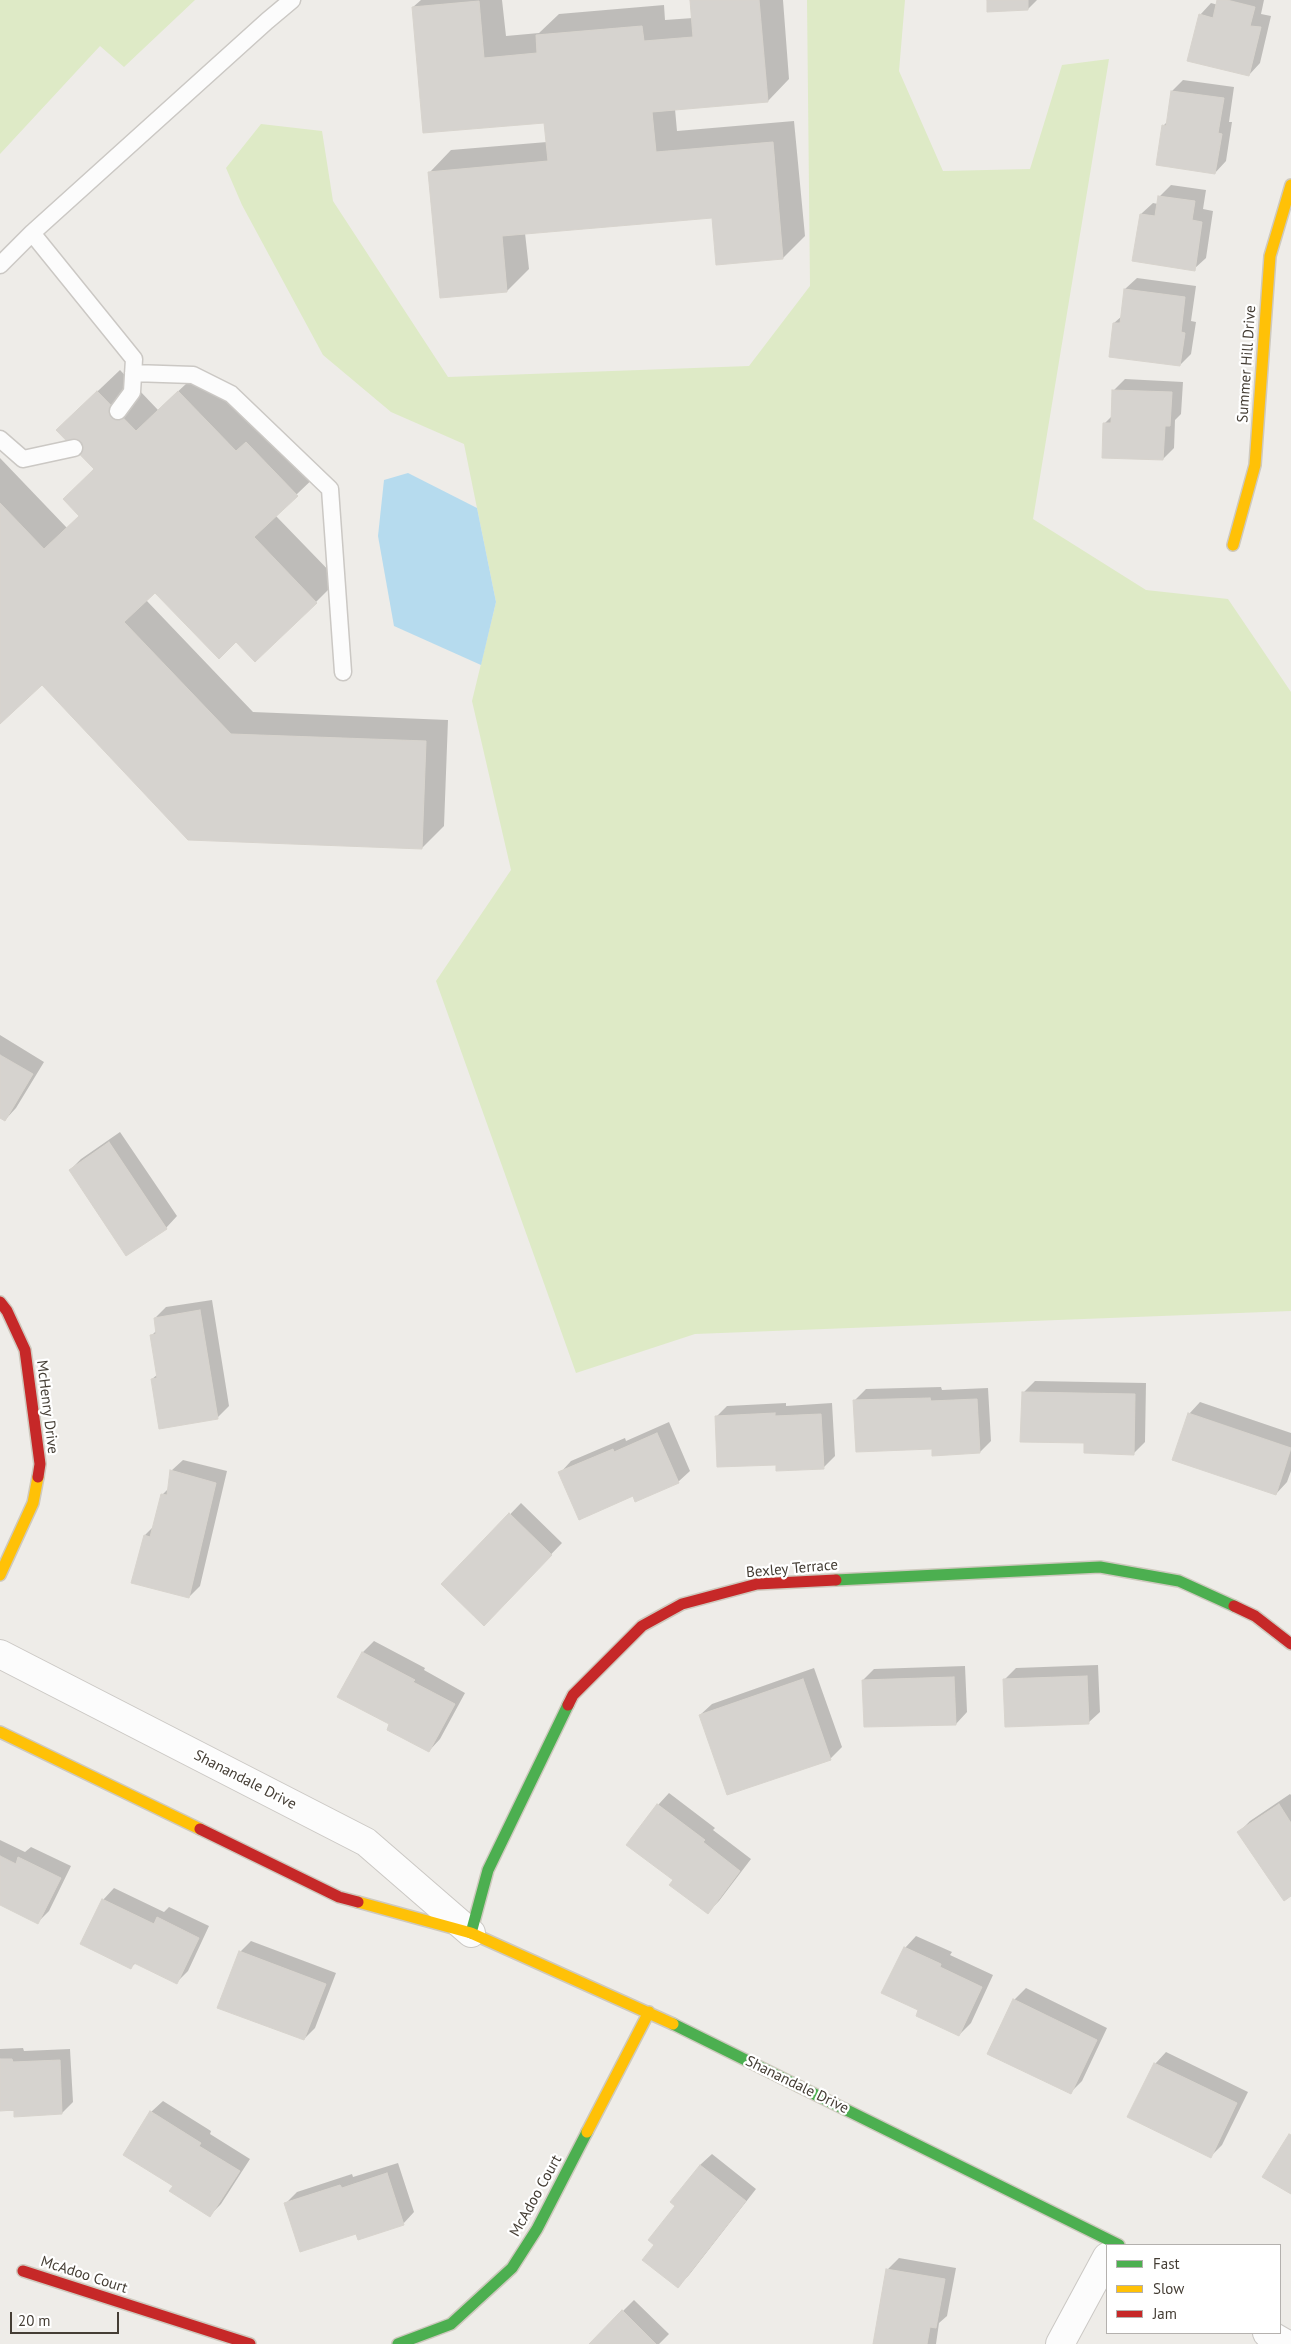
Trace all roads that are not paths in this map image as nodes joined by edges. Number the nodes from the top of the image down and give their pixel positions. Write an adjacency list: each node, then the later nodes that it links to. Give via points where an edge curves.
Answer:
1 (292, 0): 3 (lane)
2 (1291, 185): 9 (street, Summer Hill Drive, via 1270,256 1255,465)
3 (32, 233): 4 (lane); 5 (lane, via 134,359)
4 (0, 265)
5 (133, 373): 6 (lane, via 132,392); 10 (lane, via 193,376 231,394 330,490)
6 (118, 411)
7 (0, 438): 8 (lane, via 23,459)
8 (74, 448)
9 (1233, 545)
10 (343, 672)
11 (0, 1302): 12 (street, McHenry Drive, via 25,1350 40,1464 33,1502)
12 (0, 1575)
13 (1291, 1644): 16 (street, Bexley Terrace, via 1255,1616 1179,1581 1100,1567 757,1584 682,1604 642,1626 573,1695 488,1870)
14 (0, 1654): 16 (street, Shanandale Drive, via 366,1842)
15 (0, 1732): 16 (street, Shanandale Drive, via 339,1897)
16 (471, 1933): 17 (street, Shanandale Drive)
17 (649, 2012): 18 (street, Shanandale Drive); 23 (street, McAdoo Court, via 537,2229 512,2268 451,2324)
18 (1106, 2244)
19 (1106, 2261): 24 (street)
20 (23, 2271): 22 (street, McAdoo Court)
21 (1269, 2334): 25 (street)
22 (250, 2344)
23 (398, 2344)
24 (1060, 2344)
25 (1286, 2344)

